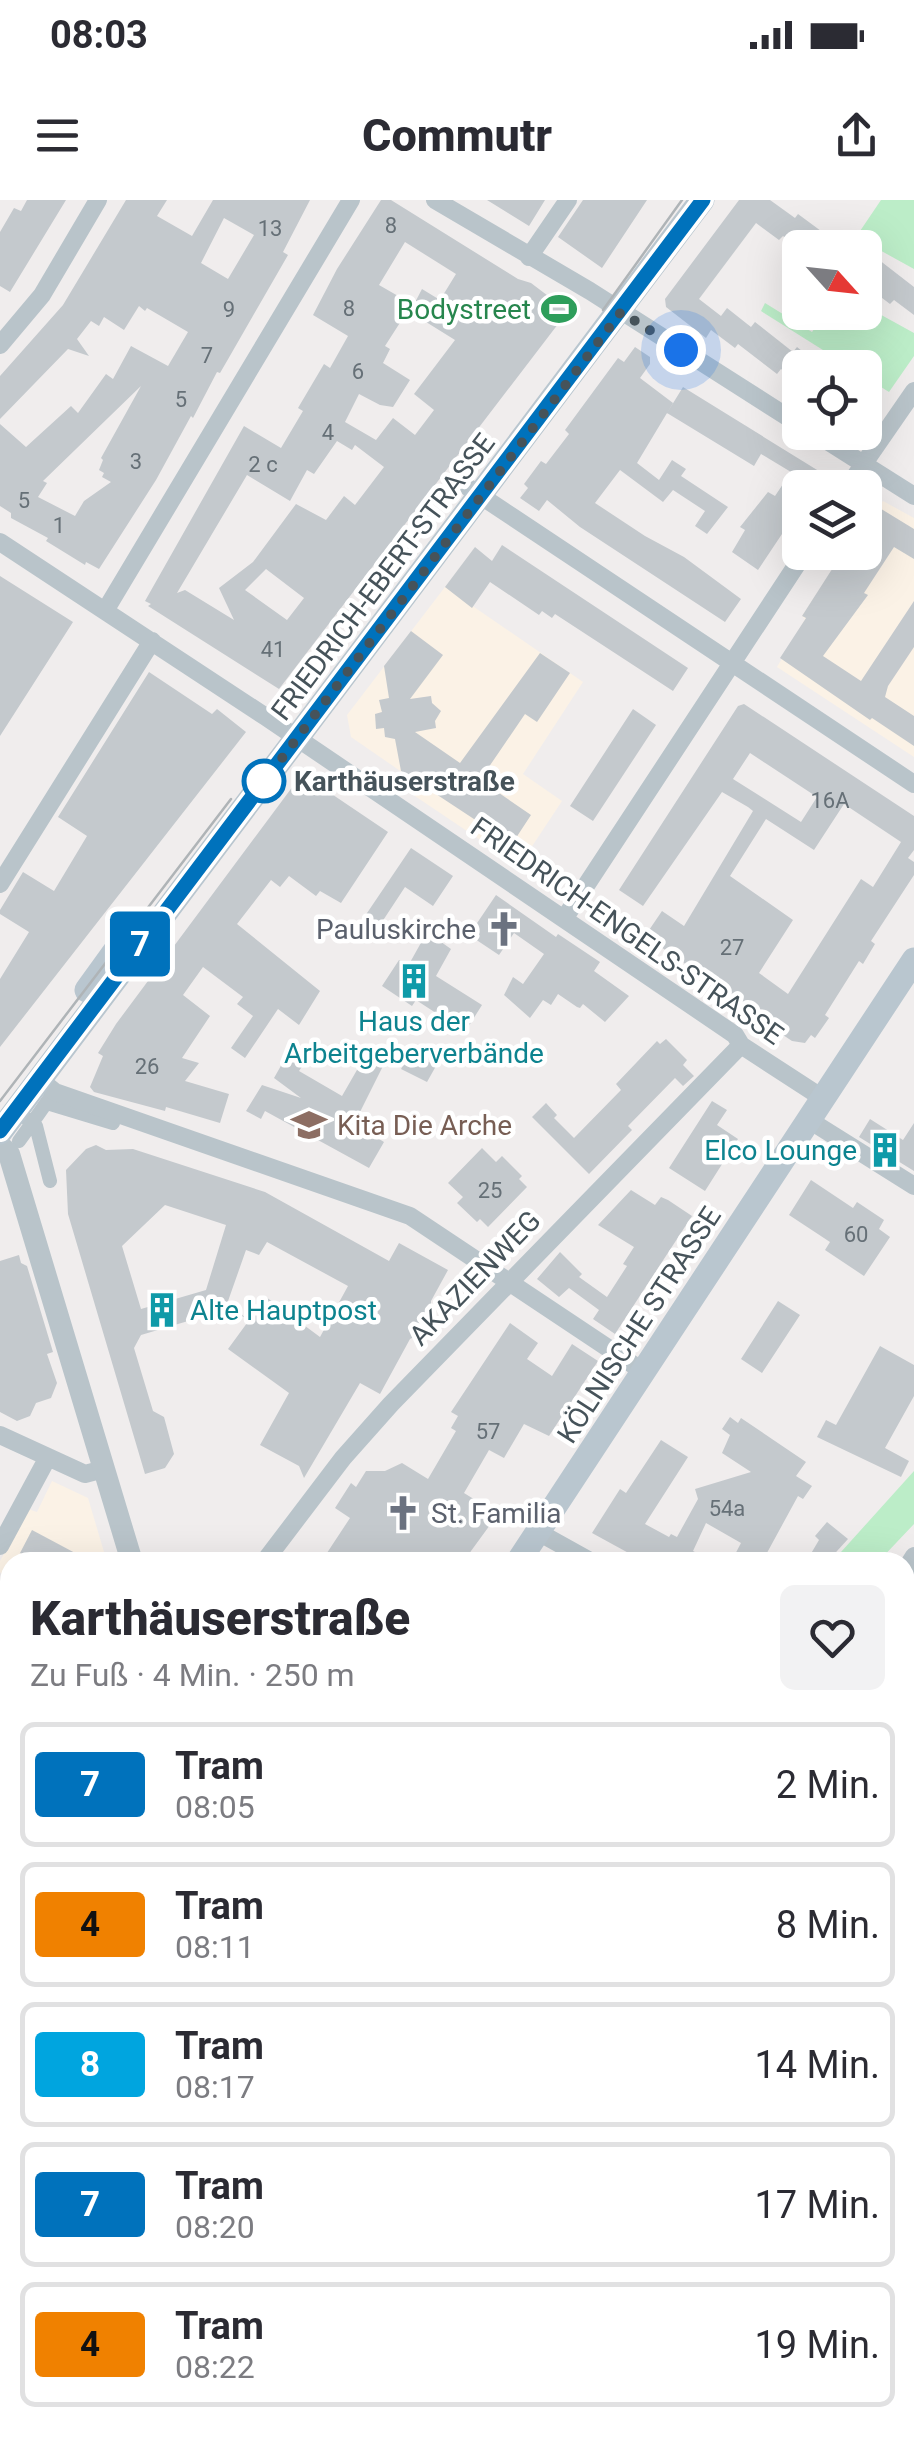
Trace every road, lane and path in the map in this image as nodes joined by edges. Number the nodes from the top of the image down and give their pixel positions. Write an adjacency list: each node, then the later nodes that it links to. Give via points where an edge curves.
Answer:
1 (98, 200): 9 (street, via 42,295)
2 (351, 200): 20 (street)
3 (435, 200): 7 (street)
4 (568, 200): 7 (street)
5 (683, 200): 8 (main road, FRIEDRICH-EBERT-STRASSE)
6 (702, 200): 8 (main road, FRIEDRICH-EBERT-STRASSE)
7 (529, 257): 8 (street)
8 (614, 307): 12 (street); 16 (main road, FRIEDRICH-EBERT-STRASSE)
9 (7, 326): 10 (street)
10 (0, 345)
11 (914, 391): 14 (street)
12 (782, 414)
13 (841, 450): 14 (street)
14 (863, 464): 15 (street); 17 (street)
15 (859, 470)
16 (476, 492): 22 (street); 23 (main road, FRIEDRICH-EBERT-STRASSE)
17 (914, 496)
18 (0, 542): 20 (street, FRIEDRICH-ENGELS-STRASSE)
19 (792, 570): 22 (street)
20 (106, 611): 21 (street, FRIEDRICH-ENGELS-STRASSE)
21 (152, 641): 23 (street, FRIEDRICH-ENGELS-STRASSE); 25 (street)
22 (732, 663): 24 (street); 26 (street)
23 (291, 734): 26 (street, FRIEDRICH-ENGELS-STRASSE); 30 (main road, FRIEDRICH-EBERT-STRASSE, via 106,961)
24 (914, 784)
25 (0, 884)
26 (564, 919): 28 (street, FRIEDRICH-ENGELS-STRASSE)
27 (914, 960): 29 (main road, KÖLNISCHE STRASSE)
28 (741, 1045): 29 (street, FRIEDRICH-ENGELS-STRASSE); 34 (street, AKAZIENWEG)
29 (816, 1110): 33 (street); 35 (main road, KÖLNISCHE STRASSE)
30 (20, 1114): 31 (street); 32 (street, via 36,1126); 34 (street, via 55,1092 410,1216); 38 (street, via 9,1154)
31 (113, 1123)
32 (50, 1181)
33 (914, 1186)
34 (510, 1280): 35 (street); 42 (street, AKAZIENWEG, via 343,1458)
35 (644, 1372): 39 (main road, KÖLNISCHE STRASSE)
36 (0, 1435): 37 (street)
37 (48, 1457): 38 (street, via 85,1474); 40 (street)
38 (104, 1469): 41 (street)
39 (538, 1532): 43 (main road, KÖLNISCHE STRASSE); 44 (street)
40 (0, 1546)
41 (129, 1552)
42 (272, 1552)
43 (525, 1552)
44 (574, 1552)

